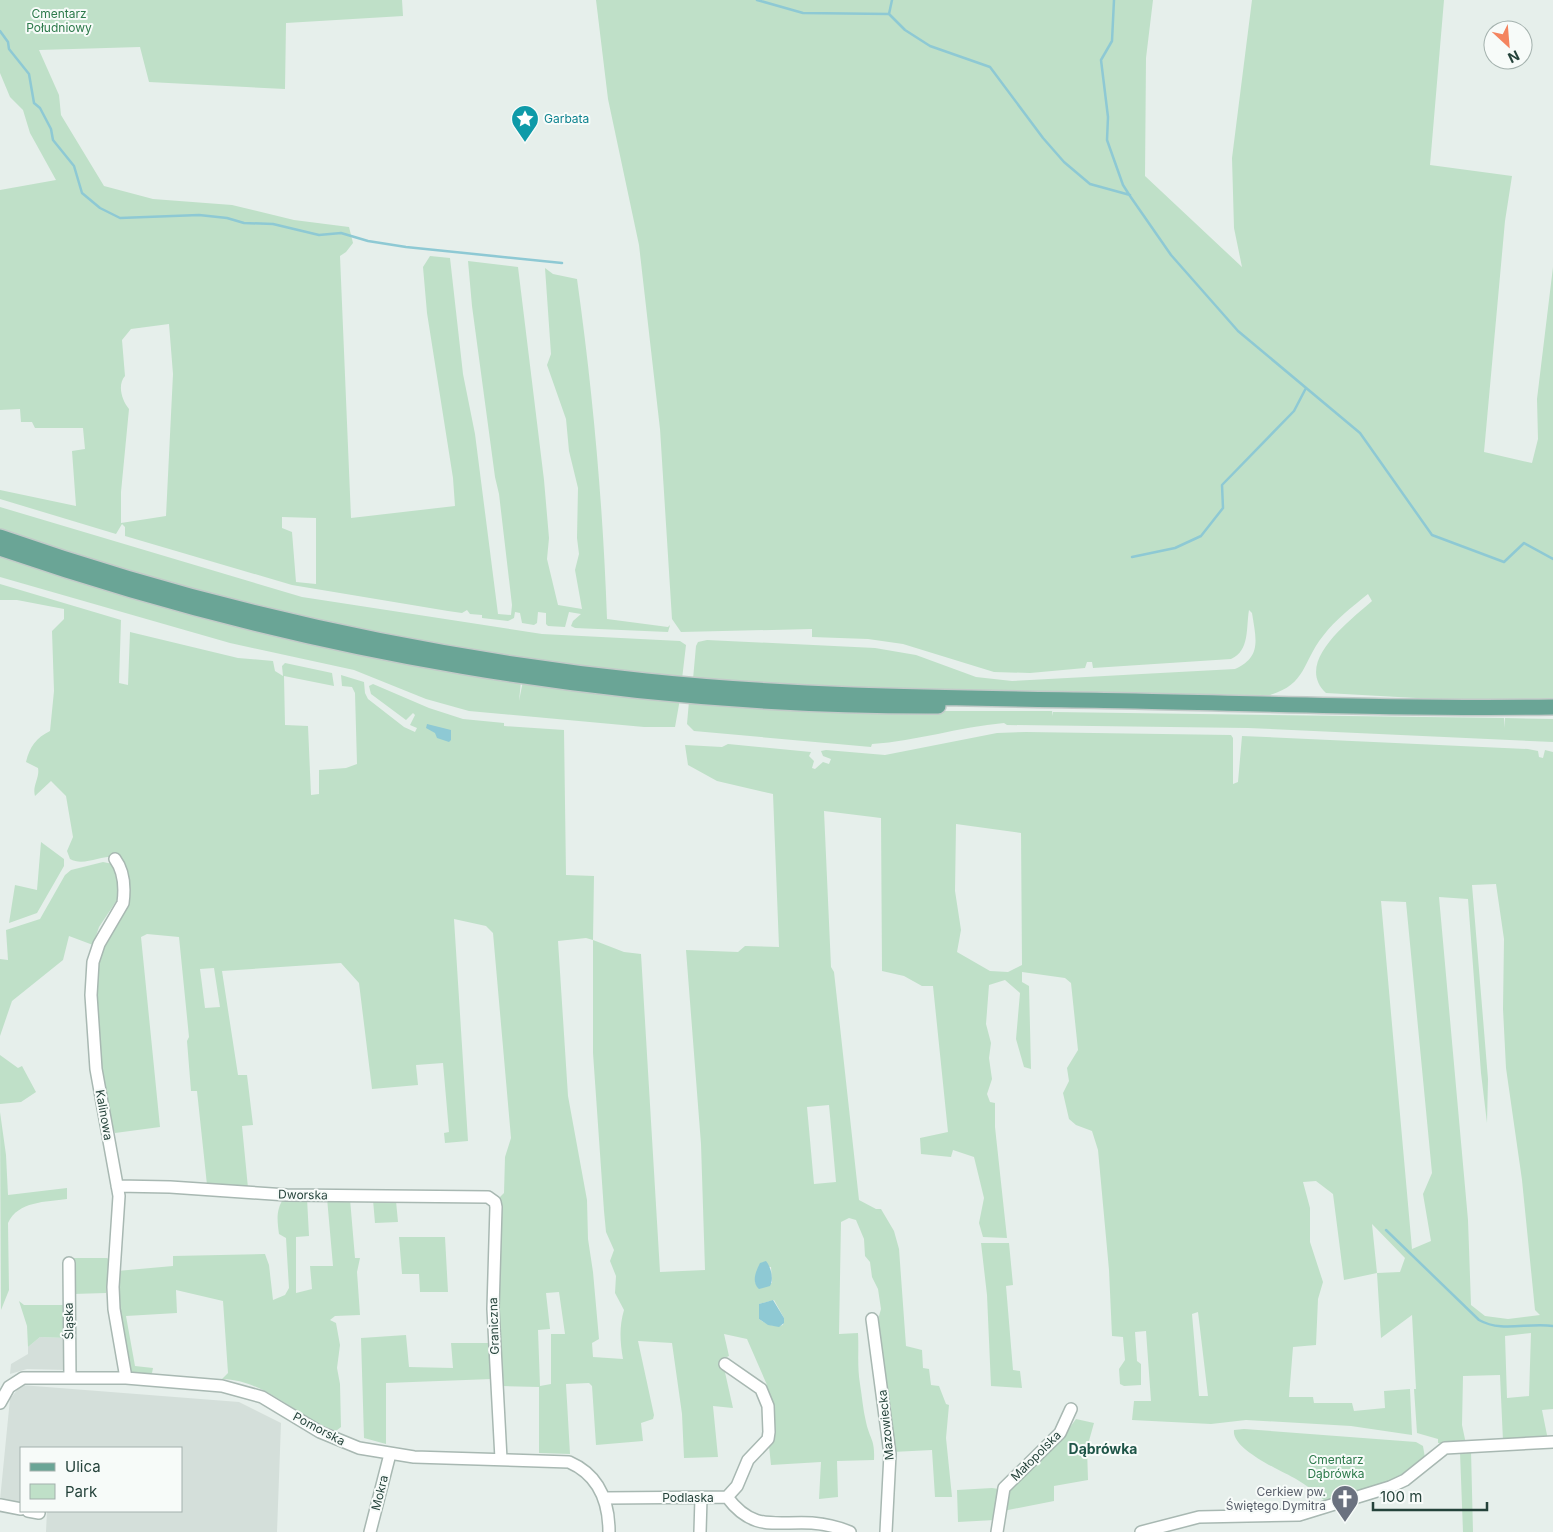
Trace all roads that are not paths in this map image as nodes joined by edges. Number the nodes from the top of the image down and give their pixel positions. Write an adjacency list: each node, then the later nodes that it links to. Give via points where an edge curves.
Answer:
1 (0, 537): 3 (main road, via 173,591 322,628 487,660 647,681 787,692 974,698)
2 (0, 548): 4 (main road, via 177,604 326,640 476,669 641,691 877,706)
3 (1553, 707)
4 (1553, 714)
5 (115, 859): 6 (street, Kalinowa, via 121,871 123,902 99,944 93,962 90,995 96,1069)
6 (117, 1186): 7 (street, Dworska, via 287,1195); 12 (street, Kalinowa, via 114,1302)
7 (488, 1196): 17 (street, Graniczna, via 496,1206 493,1316)
8 (69, 1263): 11 (street, Śląska)
9 (872, 1319): 27 (street, Mazowiecka, via 890,1454)
10 (725, 1364): 20 (street, via 761,1389 768,1406 769,1432 768,1439 748,1460 737,1486)
11 (70, 1378): 12 (street, Pomorska); 13 (street, Pomorska, via 23,1378 8,1387)
12 (126, 1378): 16 (street, Pomorska, via 204,1383 239,1390 262,1397 338,1441)
13 (0, 1403)
14 (1071, 1409): 28 (street, Małopolska, via 1060,1433 1004,1488)
15 (1553, 1442): 29 (street, via 1445,1448 1405,1480 1390,1487 1299,1515 1198,1517)
16 (390, 1454): 17 (street, Pomorska); 23 (street, Mokra)
17 (501, 1459): 18 (street, Pomorska, via 569,1462 592,1478)
18 (605, 1498): 19 (street, Podlaska); 24 (street, Pomorska)
19 (701, 1498): 20 (street, Podlaska); 25 (street)
20 (727, 1498): 26 (street, Podlaska, via 741,1514 762,1524 811,1523)
21 (0, 1505): 22 (street)
22 (20, 1509)
23 (370, 1532)
24 (609, 1532)
25 (700, 1532)
26 (850, 1532)
27 (886, 1532)
28 (997, 1532)
29 (1141, 1532)

